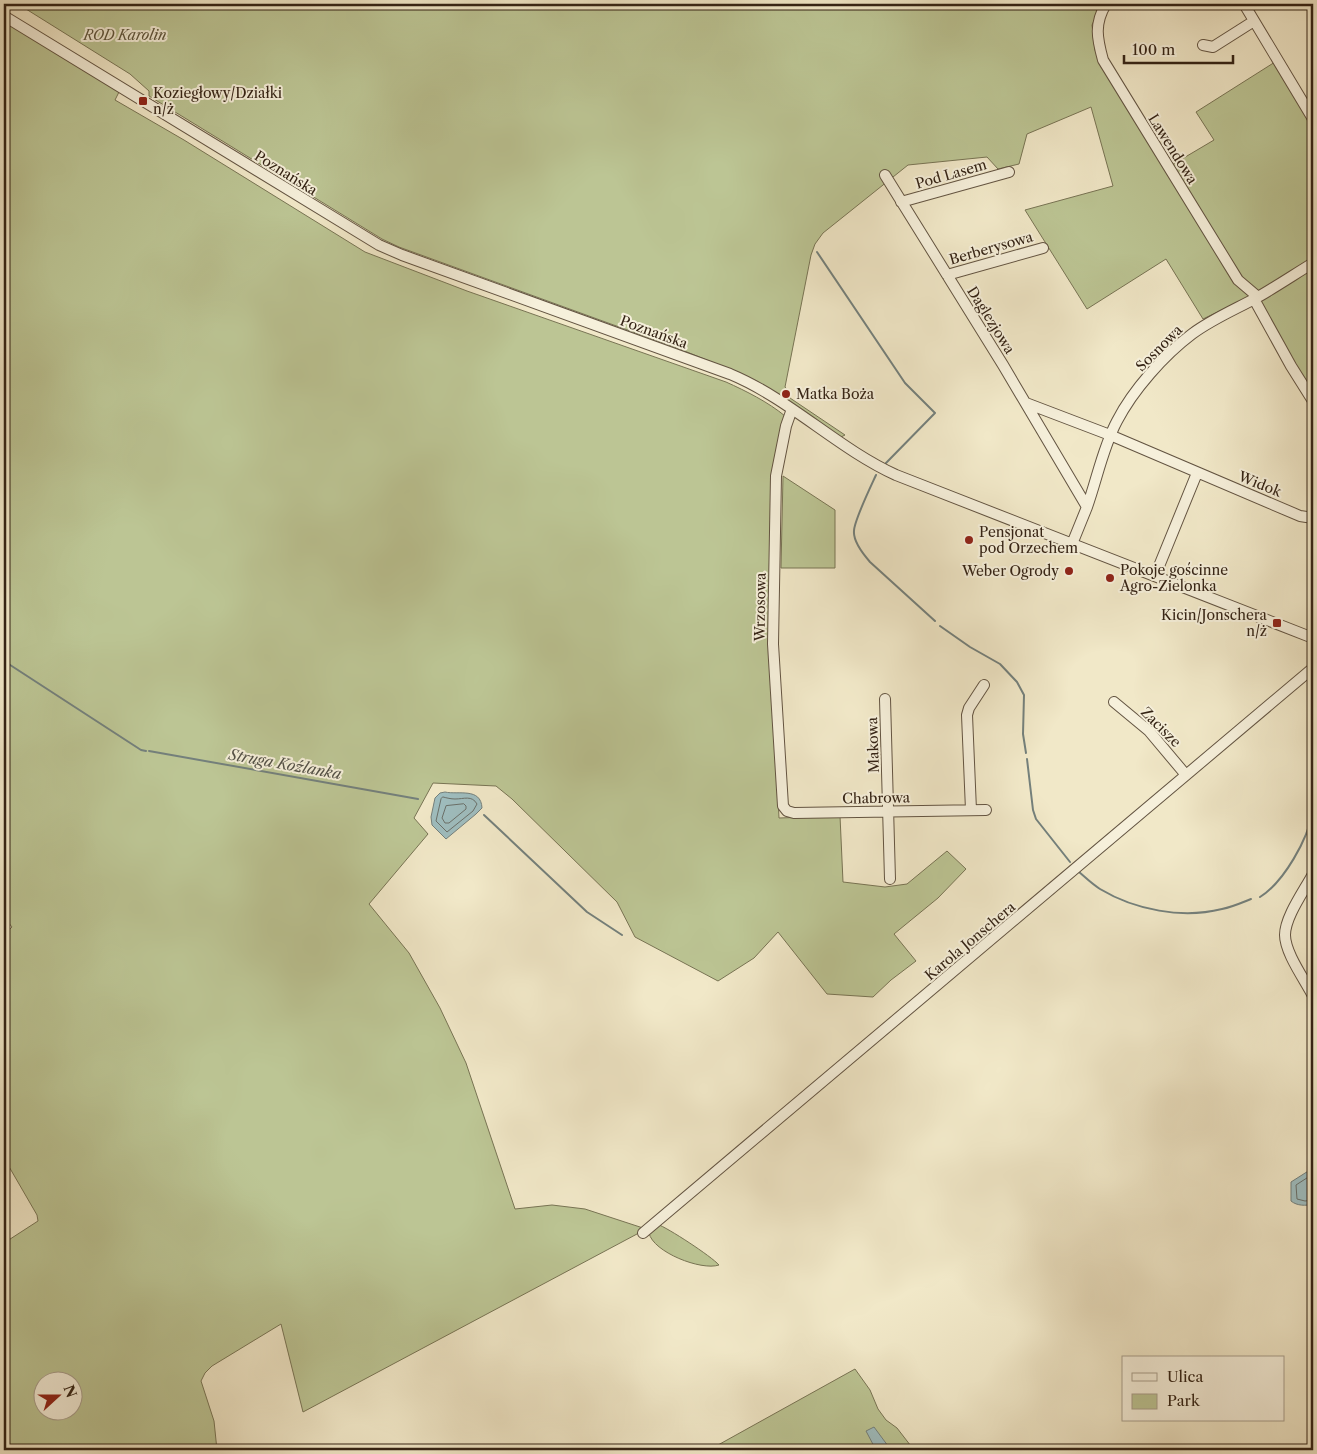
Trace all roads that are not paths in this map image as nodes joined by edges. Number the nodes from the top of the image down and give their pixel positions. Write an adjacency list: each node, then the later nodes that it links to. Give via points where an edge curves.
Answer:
1 (1106, 4): 13 (street, Lawendowa, via 1096,28 1103,60 1238,280)
2 (1244, 4): 4 (street)
3 (4, 16): 16 (street, Poznańska, via 379,245 730,374)
4 (1254, 21): 5 (street, via 1212,47); 6 (street)
5 (1203, 46)
6 (1313, 119)
7 (1009, 172): 9 (street, Pod Lasem)
8 (885, 175): 9 (street, Daglezjowa)
9 (901, 202): 12 (street, Daglezjowa)
10 (1043, 248): 12 (street, Berberysowa)
11 (1313, 263): 13 (street, Sosnowa)
12 (947, 275): 15 (street, Daglezjowa)
13 (1256, 298): 14 (street, Lawendowa); 17 (street, Sosnowa, via 1205,325 1178,346 1134,394)
14 (1313, 401)
15 (1026, 403): 17 (street); 19 (street, Daglezjowa)
16 (792, 409): 21 (street, Poznańska, via 891,473); 29 (street, Wrzosowa, via 776,476 773,644)
17 (1110, 436): 18 (street, Widok); 19 (street, Sosnowa)
18 (1197, 473): 20 (street, Widok, via 1300,516); 22 (street)
19 (1087, 507): 21 (street, Sosnowa)
20 (1313, 518)
21 (1072, 544): 22 (street, Poznańska)
22 (1155, 576): 23 (street, Poznańska)
23 (1313, 638)
24 (1313, 668): 28 (street, Karola Jonschera)
25 (984, 685): 30 (street, via 967,715)
26 (885, 699): 32 (street, Makowa)
27 (1114, 702): 28 (street, Zacisze, via 1149,731)
28 (1186, 774): 36 (street, Karola Jonschera)
29 (783, 806): 32 (street, Chabrowa, via 791,813)
30 (972, 810): 31 (street, Chabrowa); 32 (street, Chabrowa)
31 (986, 810)
32 (888, 811): 34 (street, Makowa)
33 (1313, 874): 35 (street, via 1289,919 1285,934 1289,951)
34 (890, 879)
35 (1313, 996)
36 (643, 1233)

